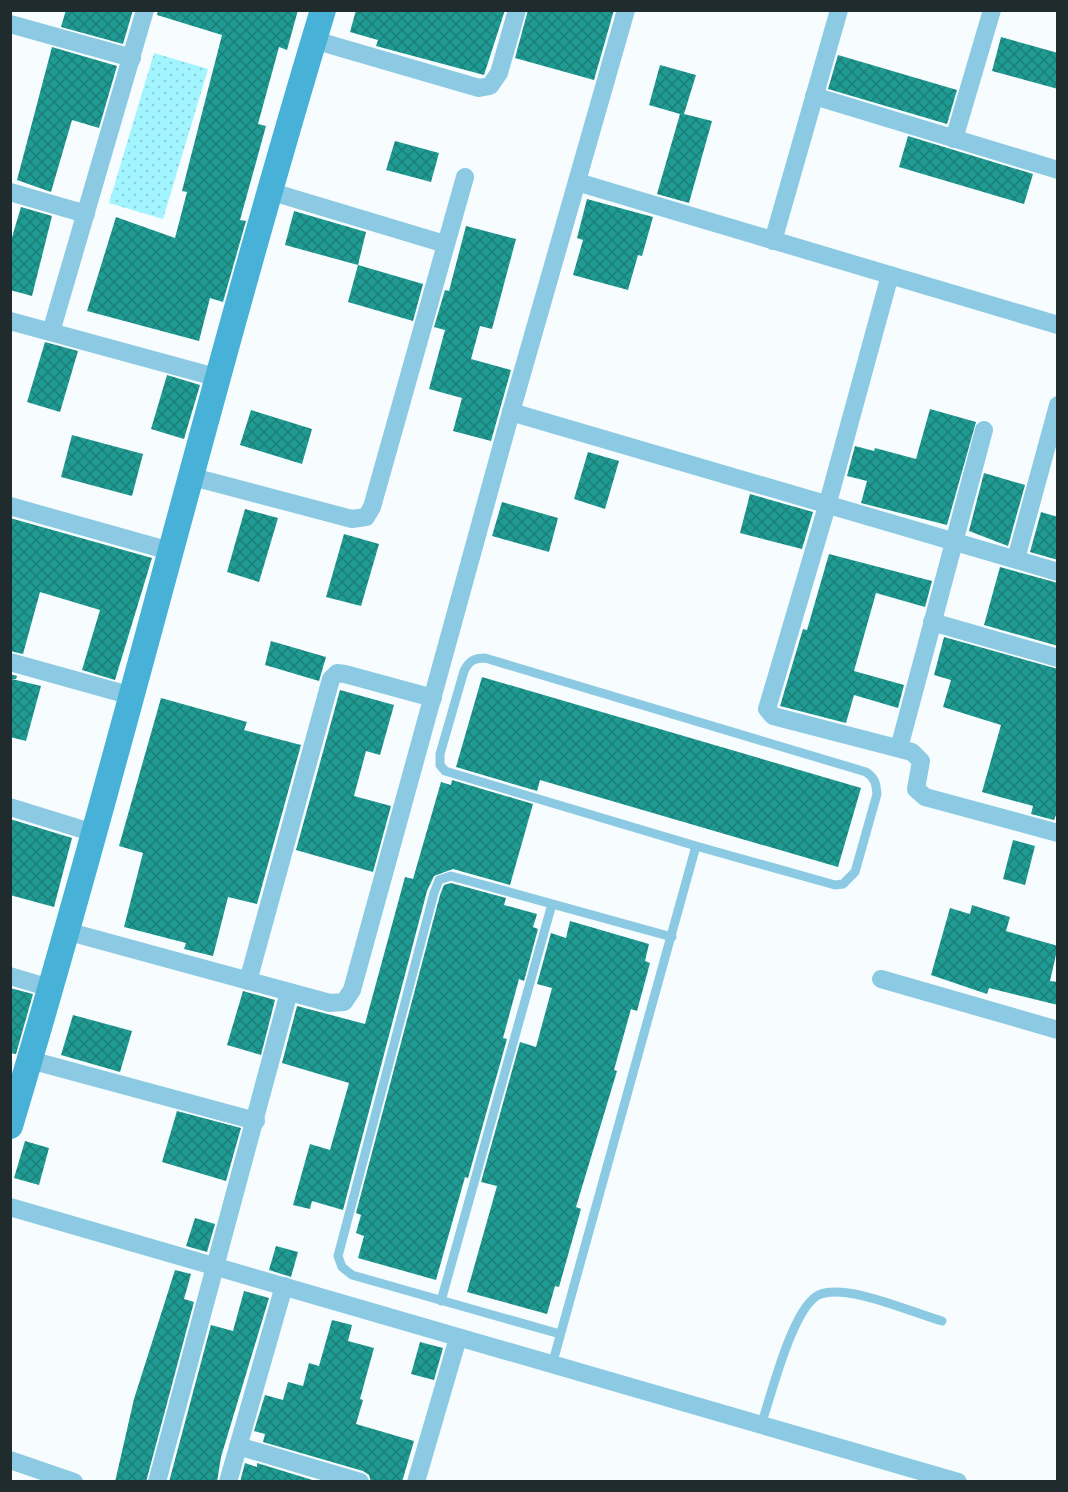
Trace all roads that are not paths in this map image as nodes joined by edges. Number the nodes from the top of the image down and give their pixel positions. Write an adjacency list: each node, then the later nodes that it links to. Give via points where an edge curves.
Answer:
1 (146, 10): 9 (street)
2 (323, 10): 8 (street)
3 (517, 10): 8 (street, via 499,72 490,86 479,88)
4 (626, 10): 14 (street)
5 (839, 10): 10 (street)
6 (992, 10): 11 (street)
7 (10, 24): 9 (street)
8 (314, 40): 15 (street)
9 (132, 58): 17 (street)
10 (814, 96): 11 (street); 18 (street)
11 (954, 138): 12 (street)
12 (1058, 170)
13 (465, 177): 19 (street)
14 (576, 182): 18 (street); 26 (street)
15 (268, 191): 19 (street); 24 (street)
16 (10, 192): 17 (street)
17 (86, 214): 23 (street)
18 (773, 241): 20 (street)
19 (445, 244): 28 (street, via 366,517 352,519)
20 (890, 275): 22 (street); 30 (street)
21 (10, 321): 23 (street)
22 (1058, 325)
23 (51, 332): 24 (street)
24 (219, 378): 28 (street)
25 (1058, 405): 33 (street)
26 (511, 412): 30 (street); 39 (street)
27 (984, 430): 31 (street)
28 (193, 477): 32 (street)
29 (10, 506): 32 (street)
30 (827, 506): 31 (street); 40 (street, via 767,709 773,716)
31 (952, 541): 33 (street); 35 (street)
32 (170, 551): 38 (street)
33 (1016, 560): 34 (street)
34 (1058, 572)
35 (932, 622): 36 (street); 40 (street)
36 (1058, 658)
37 (10, 662): 38 (street)
38 (132, 696): 42 (street)
39 (433, 698): 50 (street, via 345,674 337,673 331,679); 52 (street, via 352,990 344,1002 330,1003)
40 (899, 748): 43 (street, via 912,752 921,761 916,789 919,794)
41 (10, 807): 42 (street)
42 (94, 833): 46 (street)
43 (1058, 833)
44 (696, 846): 44 (lane, via 843,884 855,872 877,794 876,784 866,772 485,658 468,662 440,754 440,765 445,771); 47 (lane)
45 (552, 904): 47 (lane); 60 (lane); 60 (lane, via 451,876 440,880 434,892 338,1256 342,1267 352,1275)
46 (66, 931): 50 (street); 51 (street)
47 (672, 937): 62 (lane)
48 (10, 976): 51 (street)
49 (881, 979): 53 (street)
50 (248, 981): 52 (street)
51 (50, 988): 54 (street)
52 (289, 992): 55 (street)
53 (1058, 1030)
54 (30, 1060): 55 (street); 56 (street)
55 (256, 1121): 58 (street)
56 (10, 1126)
57 (10, 1207): 58 (street)
58 (216, 1267): 59 (street); 69 (street)
59 (284, 1286): 63 (street); 66 (street)
60 (441, 1302): 62 (lane)
61 (942, 1321): 65 (lane, via 859,1296 821,1294 807,1305 797,1321)
62 (560, 1334): 64 (lane)
63 (458, 1338): 64 (street); 72 (street)
64 (552, 1365): 65 (street)
65 (761, 1425): 73 (street)
66 (238, 1446): 70 (street); 71 (street)
67 (10, 1460): 68 (street)
68 (74, 1482)
69 (157, 1482)
70 (228, 1482)
71 (360, 1482)
72 (416, 1482)
73 (958, 1482)

